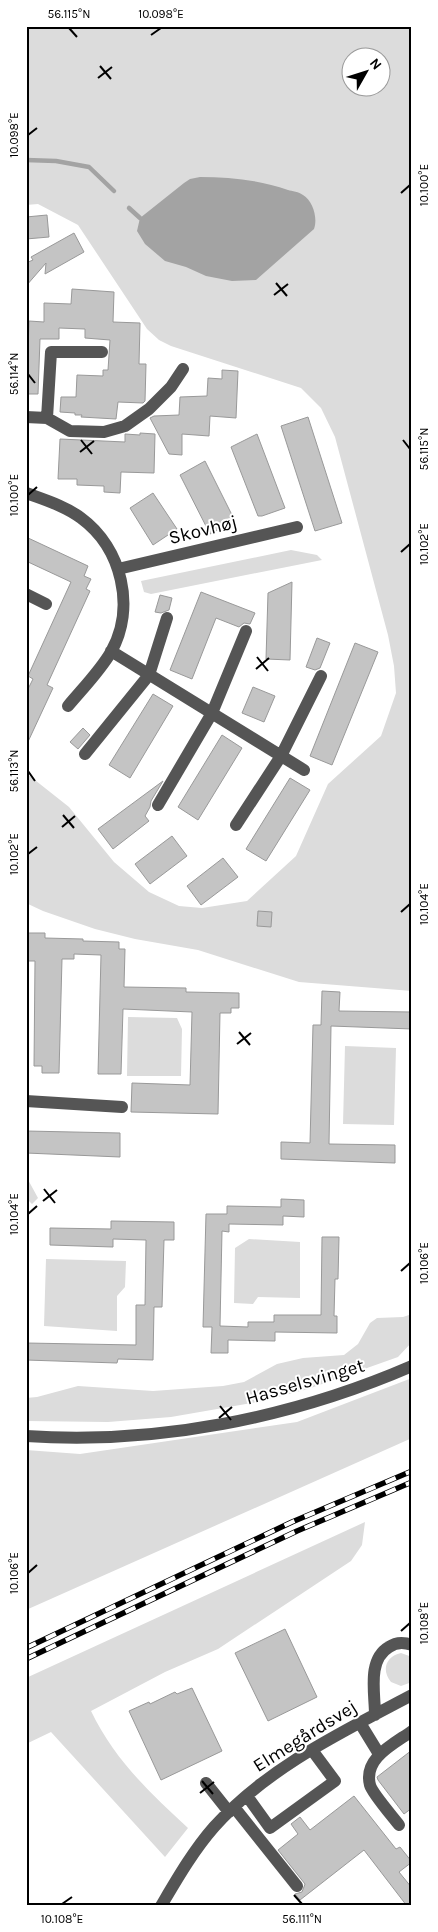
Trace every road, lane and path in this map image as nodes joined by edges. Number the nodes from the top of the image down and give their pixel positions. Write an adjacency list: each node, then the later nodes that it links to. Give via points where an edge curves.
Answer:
1 (102, 352): 4 (street, via 51,352)
2 (183, 368): 4 (street, via 171,387 150,409 125,426 104,432 70,431)
3 (26, 417): 4 (street)
4 (47, 418)
5 (26, 493): 7 (street, via 82,519 108,548)
6 (297, 527): 7 (street, Skovhøj)
7 (118, 570): 12 (street, via 124,598 123,615)
8 (26, 594): 9 (street)
9 (46, 604)
10 (167, 618): 13 (street)
11 (246, 631): 16 (street)
12 (111, 651): 13 (street); 15 (street)
13 (149, 675): 16 (street); 17 (street)
14 (321, 676): 18 (street)
15 (68, 706)
16 (212, 713): 18 (street); 20 (street)
17 (85, 754)
18 (282, 756): 19 (street); 21 (street)
19 (304, 770)
20 (158, 804)
21 (236, 825)
22 (26, 1102): 23 (street)
23 (122, 1107)
24 (412, 1366): 25 (street, Hasselsvinget, via 296,1407 207,1426 124,1436)
25 (26, 1436)
26 (412, 1645): 28 (street, Elmegårdsvej, via 392,1644 376,1660)
27 (412, 1695): 28 (street, Elmegårdsvej)
28 (375, 1715): 29 (street, Elmegårdsvej)
29 (360, 1723): 31 (street, Elmegårdsvej); 32 (street)
30 (412, 1731): 32 (street)
31 (312, 1750): 34 (street, Elmegårdsvej); 34 (street, via 335,1781 270,1828)
32 (379, 1754): 36 (street, via 370,1766 370,1785)
33 (206, 1783): 35 (street)
34 (247, 1796): 35 (street, Elmegårdsvej)
35 (231, 1809): 37 (street); 38 (street, Elmegårdsvej, via 197,1849)
36 (399, 1826)
37 (297, 1886)
38 (161, 1906)

